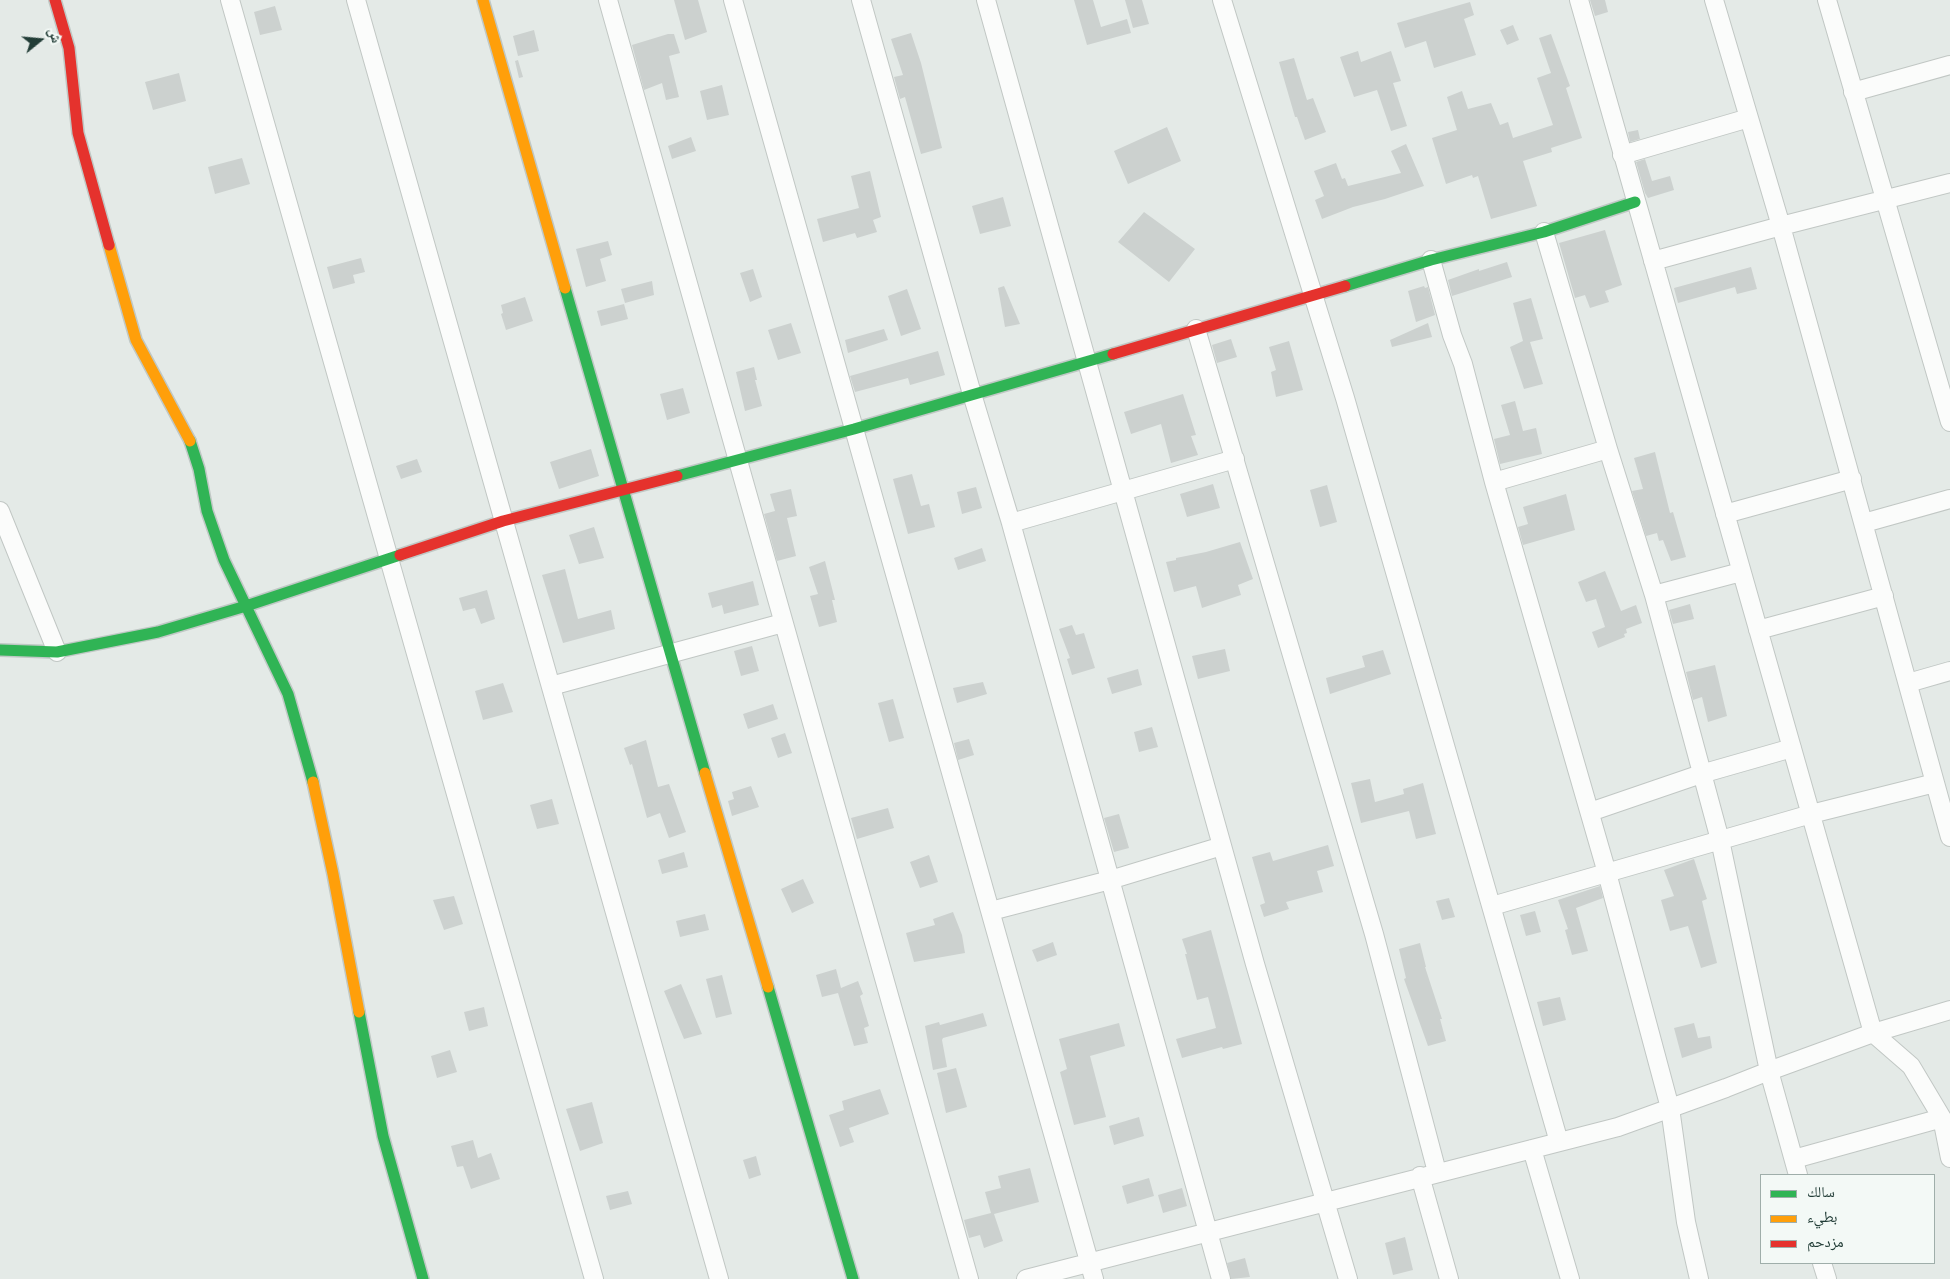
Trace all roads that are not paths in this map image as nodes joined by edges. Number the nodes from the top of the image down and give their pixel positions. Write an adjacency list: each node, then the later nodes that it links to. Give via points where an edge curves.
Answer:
1 (55, 0): 47 (street, via 69,48 78,133 136,340 189,438 207,511 224,560)
2 (230, 0): 43 (street)
3 (356, 0): 40 (street)
4 (483, 0): 35 (street)
5 (608, 0): 31 (street)
6 (733, 0): 29 (street)
7 (861, 0): 27 (street)
8 (986, 0): 26 (street)
9 (1222, 0): 24 (street)
10 (1579, 0): 16 (street)
11 (1714, 0): 15 (street)
12 (1827, 0): 14 (street)
13 (1950, 65): 14 (street)
14 (1853, 92): 18 (street)
15 (1749, 118): 16 (street); 20 (street)
16 (1622, 155): 19 (street)
17 (1950, 183): 18 (street)
18 (1885, 200): 20 (street); 28 (street)
19 (1635, 202): 21 (street); 23 (street)
20 (1781, 226): 23 (street); 33 (street)
21 (1544, 232): 22 (street); 30 (street)
22 (1431, 260): 24 (street); 34 (street)
23 (1652, 261): 39 (street)
24 (1313, 296): 25 (street); 66 (street)
25 (1196, 329): 26 (street); 32 (street)
26 (1086, 362): 27 (street); 36 (street)
27 (972, 394): 29 (street); 41 (street)
28 (1950, 422)
29 (854, 429): 31 (street); 67 (street)
30 (1608, 449): 34 (street); 45 (street)
31 (736, 458): 35 (street); 48 (street)
32 (1235, 459): 36 (street); 77 (street, via 1374,934)
33 (1852, 479): 39 (street); 42 (street)
34 (1494, 482): 59 (street)
35 (622, 488): 40 (street); 52 (street)
36 (1122, 491): 41 (street); 63 (street)
37 (1950, 499): 42 (street)
38 (0, 511): 51 (street)
39 (1725, 514): 44 (street)
40 (504, 521): 43 (street); 55 (street)
41 (1011, 523): 65 (street)
42 (1864, 523): 46 (street)
43 (389, 558): 47 (street); 84 (street)
44 (1742, 572): 45 (street); 49 (street)
45 (1654, 594): 57 (street)
46 (1884, 596): 49 (street); 54 (street)
47 (246, 606): 51 (street, via 158,632); 83 (street, via 288,694 309,762 383,1136)
48 (783, 622): 52 (street); 87 (street)
49 (1758, 630): 56 (street)
50 (0, 650): 51 (street)
51 (57, 652)
52 (670, 653): 55 (street); 86 (street)
53 (1950, 671): 54 (street)
54 (1908, 684): 58 (street)
55 (551, 686): 85 (street)
56 (1792, 748): 57 (street); 60 (street)
57 (1701, 774): 59 (street); 62 (street)
58 (1935, 783): 60 (street); 61 (street)
59 (1590, 812): 64 (street)
60 (1811, 814): 62 (street); 69 (street)
61 (1950, 837)
62 (1720, 840): 64 (street); 70 (street)
63 (1222, 846): 65 (street); 79 (street)
64 (1607, 873): 66 (street); 71 (street)
65 (1110, 880): 67 (street); 80 (street)
66 (1492, 906): 73 (street)
67 (990, 911): 82 (street)
68 (1950, 1010): 69 (street)
69 (1873, 1033): 70 (street); 72 (street, via 1911,1066)
70 (1769, 1071): 71 (street); 76 (street)
71 (1670, 1108): 73 (street, via 1618,1127); 93 (street, via 1686,1222)
72 (1942, 1118): 75 (street); 76 (street)
73 (1560, 1142): 74 (street)
74 (1532, 1148): 77 (street); 92 (street)
75 (1950, 1158)
76 (1796, 1167)
77 (1437, 1172): 78 (street)
78 (1420, 1176): 79 (street); 91 (street)
79 (1326, 1202): 80 (street); 90 (street)
80 (1208, 1232): 82 (street); 89 (street)
81 (1822, 1264): 94 (street)
82 (1092, 1271): 88 (street)
83 (423, 1279)
84 (594, 1279)
85 (720, 1279)
86 (853, 1279)
87 (969, 1279)
88 (1026, 1279)
89 (1221, 1279)
90 (1348, 1279)
91 (1449, 1279)
92 (1570, 1279)
93 (1699, 1279)
94 (1827, 1279)

